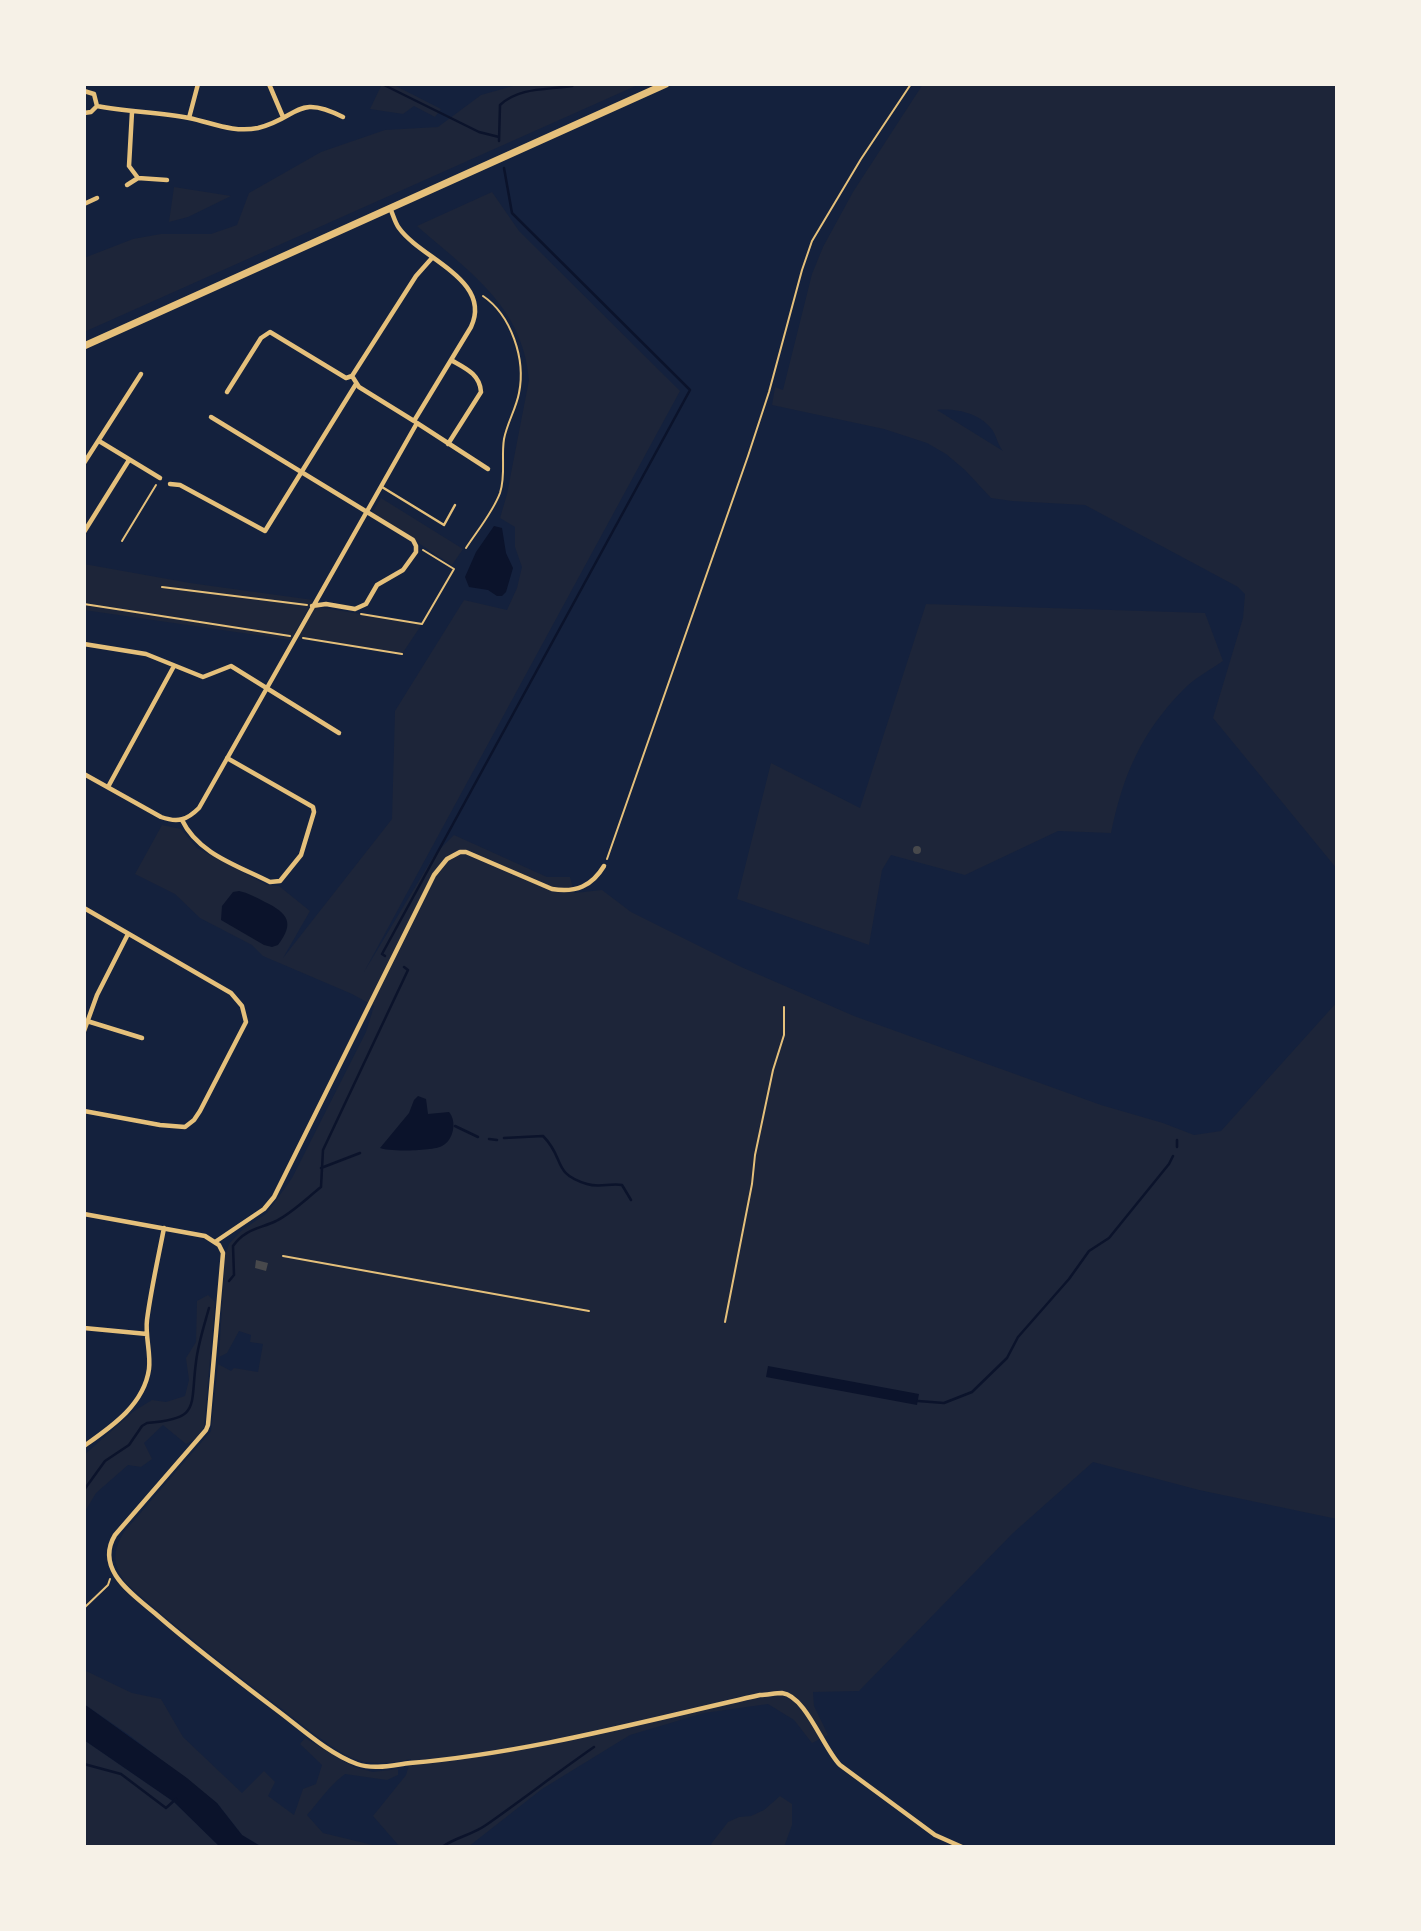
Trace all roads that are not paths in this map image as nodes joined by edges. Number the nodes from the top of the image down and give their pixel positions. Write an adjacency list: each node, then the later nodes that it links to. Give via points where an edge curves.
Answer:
1 (198, 84): 10 (street)
2 (269, 84): 8 (street)
3 (666, 84): 16 (main road)
4 (84, 91): 5 (street, via 94,90)
5 (97, 106): 6 (street); 7 (street)
6 (132, 112): 10 (street); 11 (street, via 129,166)
7 (84, 113)
8 (283, 117): 9 (street, via 309,106); 10 (street, via 241,130)
9 (343, 117)
10 (188, 118)
11 (138, 178): 12 (street); 13 (street)
12 (167, 180)
13 (127, 186)
14 (97, 198): 15 (street)
15 (84, 204)
16 (390, 208): 17 (street, via 399,228); 18 (main road)
17 (432, 258): 19 (street, via 467,288 475,303 475,319); 21 (street)
18 (84, 346)
19 (451, 359): 25 (street); 27 (street, via 474,374 481,392)
20 (141, 374): 26 (street)
21 (352, 376): 22 (street); 23 (street, via 346,378 270,332 261,338)
22 (356, 384): 25 (street); 31 (street)
23 (227, 392)
24 (211, 417): 31 (street)
25 (416, 422): 27 (street); 34 (street)
26 (99, 441): 28 (street); 29 (street)
27 (448, 444): 30 (street)
28 (129, 460): 32 (street); 37 (street)
29 (84, 463)
30 (488, 469)
31 (300, 471): 33 (street, via 265,531 180,485); 36 (street)
32 (160, 478)
33 (170, 484)
34 (381, 486): 35 (lane, via 444,524); 36 (street)
35 (455, 505)
36 (365, 511): 38 (street); 38 (street, via 413,540 416,552 403,570 377,585 366,604 355,610)
37 (84, 532)
38 (312, 606): 41 (street)
39 (84, 644): 40 (street, via 146,654)
40 (174, 666): 41 (street, via 203,677 231,666); 45 (street)
41 (267, 687): 42 (street); 43 (street)
42 (339, 733)
43 (227, 758): 46 (street, via 198,808); 46 (street, via 313,807 301,855 280,881 270,882 200,845)
44 (84, 774): 45 (street)
45 (108, 787): 46 (street, via 162,817)
46 (182, 820)
47 (604, 866): 56 (street, via 592,883 564,891 466,852 443,863 274,1197)
48 (84, 908): 49 (street)
49 (128, 934): 50 (street); 53 (street, via 231,993 245,1013 244,1029 200,1111 185,1127)
50 (87, 1021): 51 (street); 52 (street)
51 (84, 1031)
52 (142, 1039)
53 (84, 1111)
54 (84, 1214): 55 (street)
55 (164, 1228): 56 (street); 58 (street)
56 (215, 1242): 60 (street, via 223,1258 206,1430 115,1535 109,1553 112,1570 123,1586 177,1632 306,1733 350,1761 368,1766 515,1750 782,1693 803,1707 840,1765 935,1835)
57 (84, 1328): 58 (street)
58 (147, 1334): 59 (street, via 149,1369 139,1394 123,1417)
59 (84, 1446)
60 (962, 1847)

